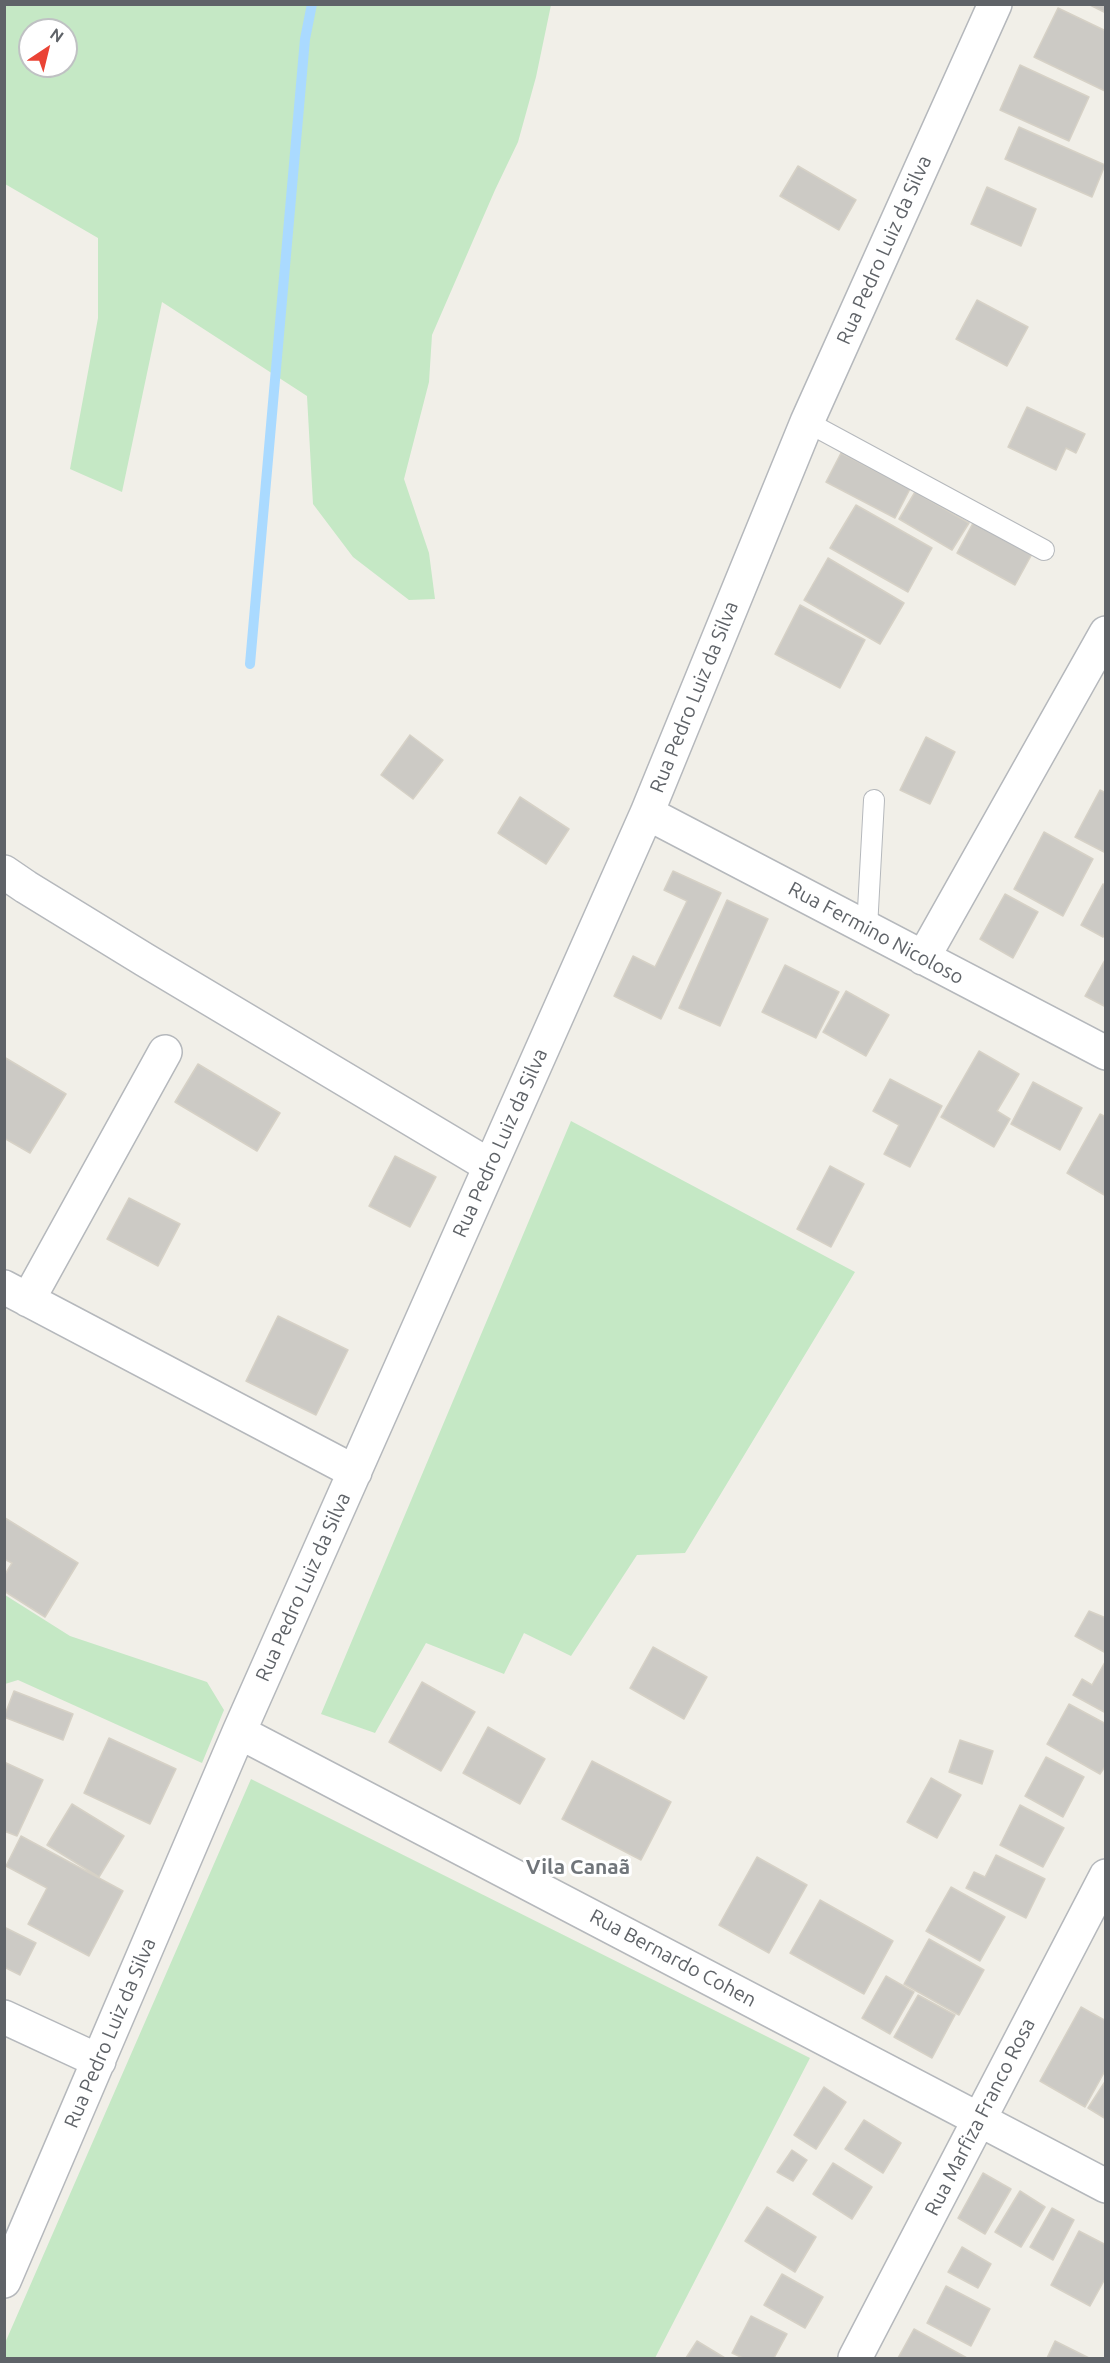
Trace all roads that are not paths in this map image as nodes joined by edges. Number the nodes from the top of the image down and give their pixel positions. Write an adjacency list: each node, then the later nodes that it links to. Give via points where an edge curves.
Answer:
1 (995, 4): 2 (street, Rua Pedro Luiz da Silva)
2 (807, 422): 3 (lane); 6 (street, Rua Pedro Luiz da Silva)
3 (1044, 550)
4 (1106, 633): 9 (street)
5 (874, 800): 8 (lane)
6 (646, 813): 8 (street, Rua Fermino Nicoloso); 12 (street, Rua Pedro Luiz da Silva)
7 (4, 872): 12 (street)
8 (867, 928): 9 (street, Rua Fermino Nicoloso)
9 (923, 958): 11 (street, Rua Fermino Nicoloso)
10 (165, 1052): 13 (street)
11 (1106, 1053)
12 (490, 1166): 14 (street, Rua Pedro Luiz da Silva)
13 (16, 1294): 14 (street)
14 (355, 1472): 15 (street, Rua Pedro Luiz da Silva)
15 (239, 1732): 18 (street, Rua Pedro Luiz da Silva); 19 (street, Rua Bernardo Cohen)
16 (1106, 1876): 19 (street, Rua Marfiza Franco Rosa)
17 (4, 2017): 18 (street)
18 (99, 2061): 21 (street, Rua Pedro Luiz da Silva)
19 (979, 2119): 20 (street, Rua Bernardo Cohen); 22 (street, Rua Marfiza Franco Rosa)
20 (1106, 2186)
21 (4, 2281)
22 (855, 2358)

